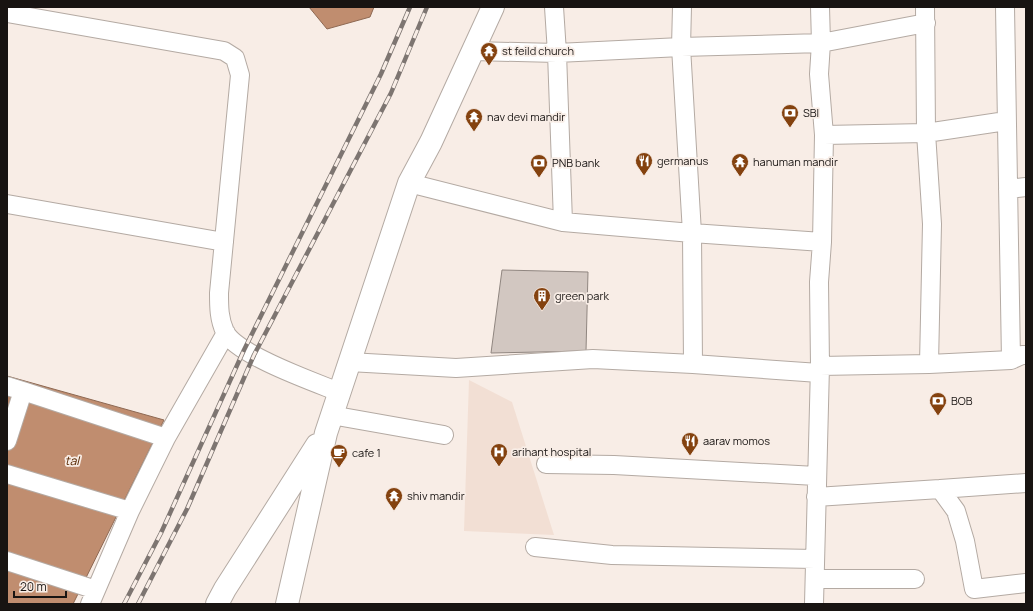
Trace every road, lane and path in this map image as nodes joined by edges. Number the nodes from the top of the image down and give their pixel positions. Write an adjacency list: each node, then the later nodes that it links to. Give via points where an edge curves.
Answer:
1 (493, 7): 10 (street)
2 (554, 7): 11 (street)
3 (682, 7): 9 (street)
4 (820, 7): 8 (street)
5 (1004, 7): 12 (street)
6 (7, 13): 21 (street, via 224,51 234,58 240,75)
7 (925, 15): 8 (street); 13 (street)
8 (821, 43): 9 (street); 14 (street, via 819,74)
9 (681, 47): 11 (street); 20 (street)
10 (473, 51): 11 (street); 15 (street)
11 (557, 53): 19 (street)
12 (1006, 121): 13 (street); 17 (street)
13 (926, 133): 14 (street); 27 (street, via 932,224)
14 (824, 135): 22 (street)
15 (409, 183): 19 (street); 25 (street)
16 (1026, 187): 17 (street)
17 (1008, 189): 24 (street)
18 (7, 204): 21 (street)
19 (562, 222): 20 (street)
20 (692, 232): 22 (street); 26 (street)
21 (224, 242): 23 (street, via 219,317)
22 (822, 242): 28 (street, via 819,282)
23 (226, 333): 30 (street, via 244,350 301,378); 33 (street)
24 (1018, 357): 27 (street)
25 (349, 362): 26 (street, via 456,368 593,359); 30 (street)
26 (693, 364): 28 (street)
27 (929, 364): 28 (street)
28 (819, 370): 37 (street)
29 (15, 388): 33 (street); 34 (street)
30 (339, 392): 31 (street)
31 (329, 424): 32 (street); 49 (street); 50 (street)
32 (444, 435)
33 (166, 438): 41 (street)
34 (7, 441)
35 (546, 464): 37 (street, via 614,465)
36 (7, 474): 41 (street)
37 (816, 476): 40 (street)
38 (1026, 484): 39 (street)
39 (940, 489): 40 (street); 47 (street, via 956,511 965,541 974,589)
40 (816, 497): 43 (street)
41 (130, 511): 48 (street)
42 (535, 546): 43 (street, via 612,555)
43 (815, 559): 45 (street)
44 (7, 561): 48 (street)
45 (815, 579): 46 (street); 51 (street)
46 (915, 579)
47 (1026, 583)
48 (93, 597)
49 (217, 604)
50 (287, 604)
51 (814, 604)

